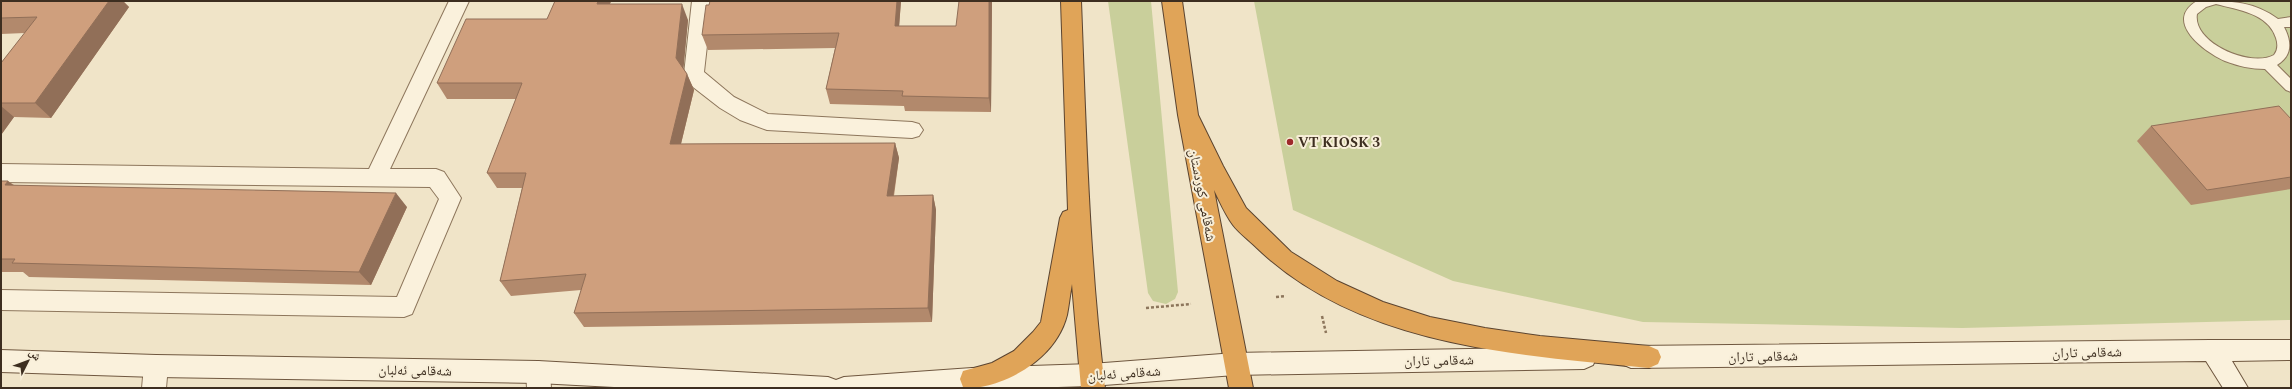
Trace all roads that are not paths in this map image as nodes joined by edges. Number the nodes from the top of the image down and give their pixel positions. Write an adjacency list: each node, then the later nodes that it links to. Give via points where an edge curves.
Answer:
1 (459, 1): 14 (street)
2 (702, 1): 12 (street, via 694,74 710,90 756,119 767,122)
3 (1071, 1): 15 (highway)
4 (1172, 1): 11 (highway, شەقامی کوردستان)
5 (2205, 1): 9 (lane, via 2193,8 2189,15 2191,24 2207,45 2237,60)
6 (2221, 1): 8 (lane, via 2247,7)
7 (2291, 22): 8 (lane)
8 (2276, 24): 9 (lane, via 2289,45 2287,54 2280,61)
9 (2268, 64): 10 (lane)
10 (2291, 87)
11 (1188, 115): 19 (highway, via 1213,169 1241,219 1280,257 1332,290 1384,313 1441,330 1518,344); 21 (highway, شەقامی کوردستان)
12 (912, 130)
13 (1, 173): 14 (street)
14 (375, 178): 16 (street, via 436,178 450,198 404,307)
15 (1077, 178): 23 (highway, via 1055,316 1050,330 1028,356 996,373); 25 (highway, via 1086,329)
16 (1, 300)
17 (2212, 350): 18 (street, شەقامی تاران); 19 (street, شەقامی تاران); 29 (street)
18 (2291, 350)
19 (1649, 357): 21 (street, شەقامی تاران)
20 (1, 361): 22 (street, شەقامی ئەلبان)
21 (1235, 364): 25 (street, شەقامی ئەلبان); 28 (highway, شەقامی کوردستان)
22 (155, 377): 24 (street, شەقامی ئەلبان)
23 (972, 379): 25 (street, شەقامی ئەلبان); 27 (street, شەقامی ئەلبان)
24 (539, 380): 26 (street, شەقامی ئەلبان)
25 (1092, 382)
26 (828, 388)
27 (844, 388)
28 (1241, 388)
29 (2236, 388)

